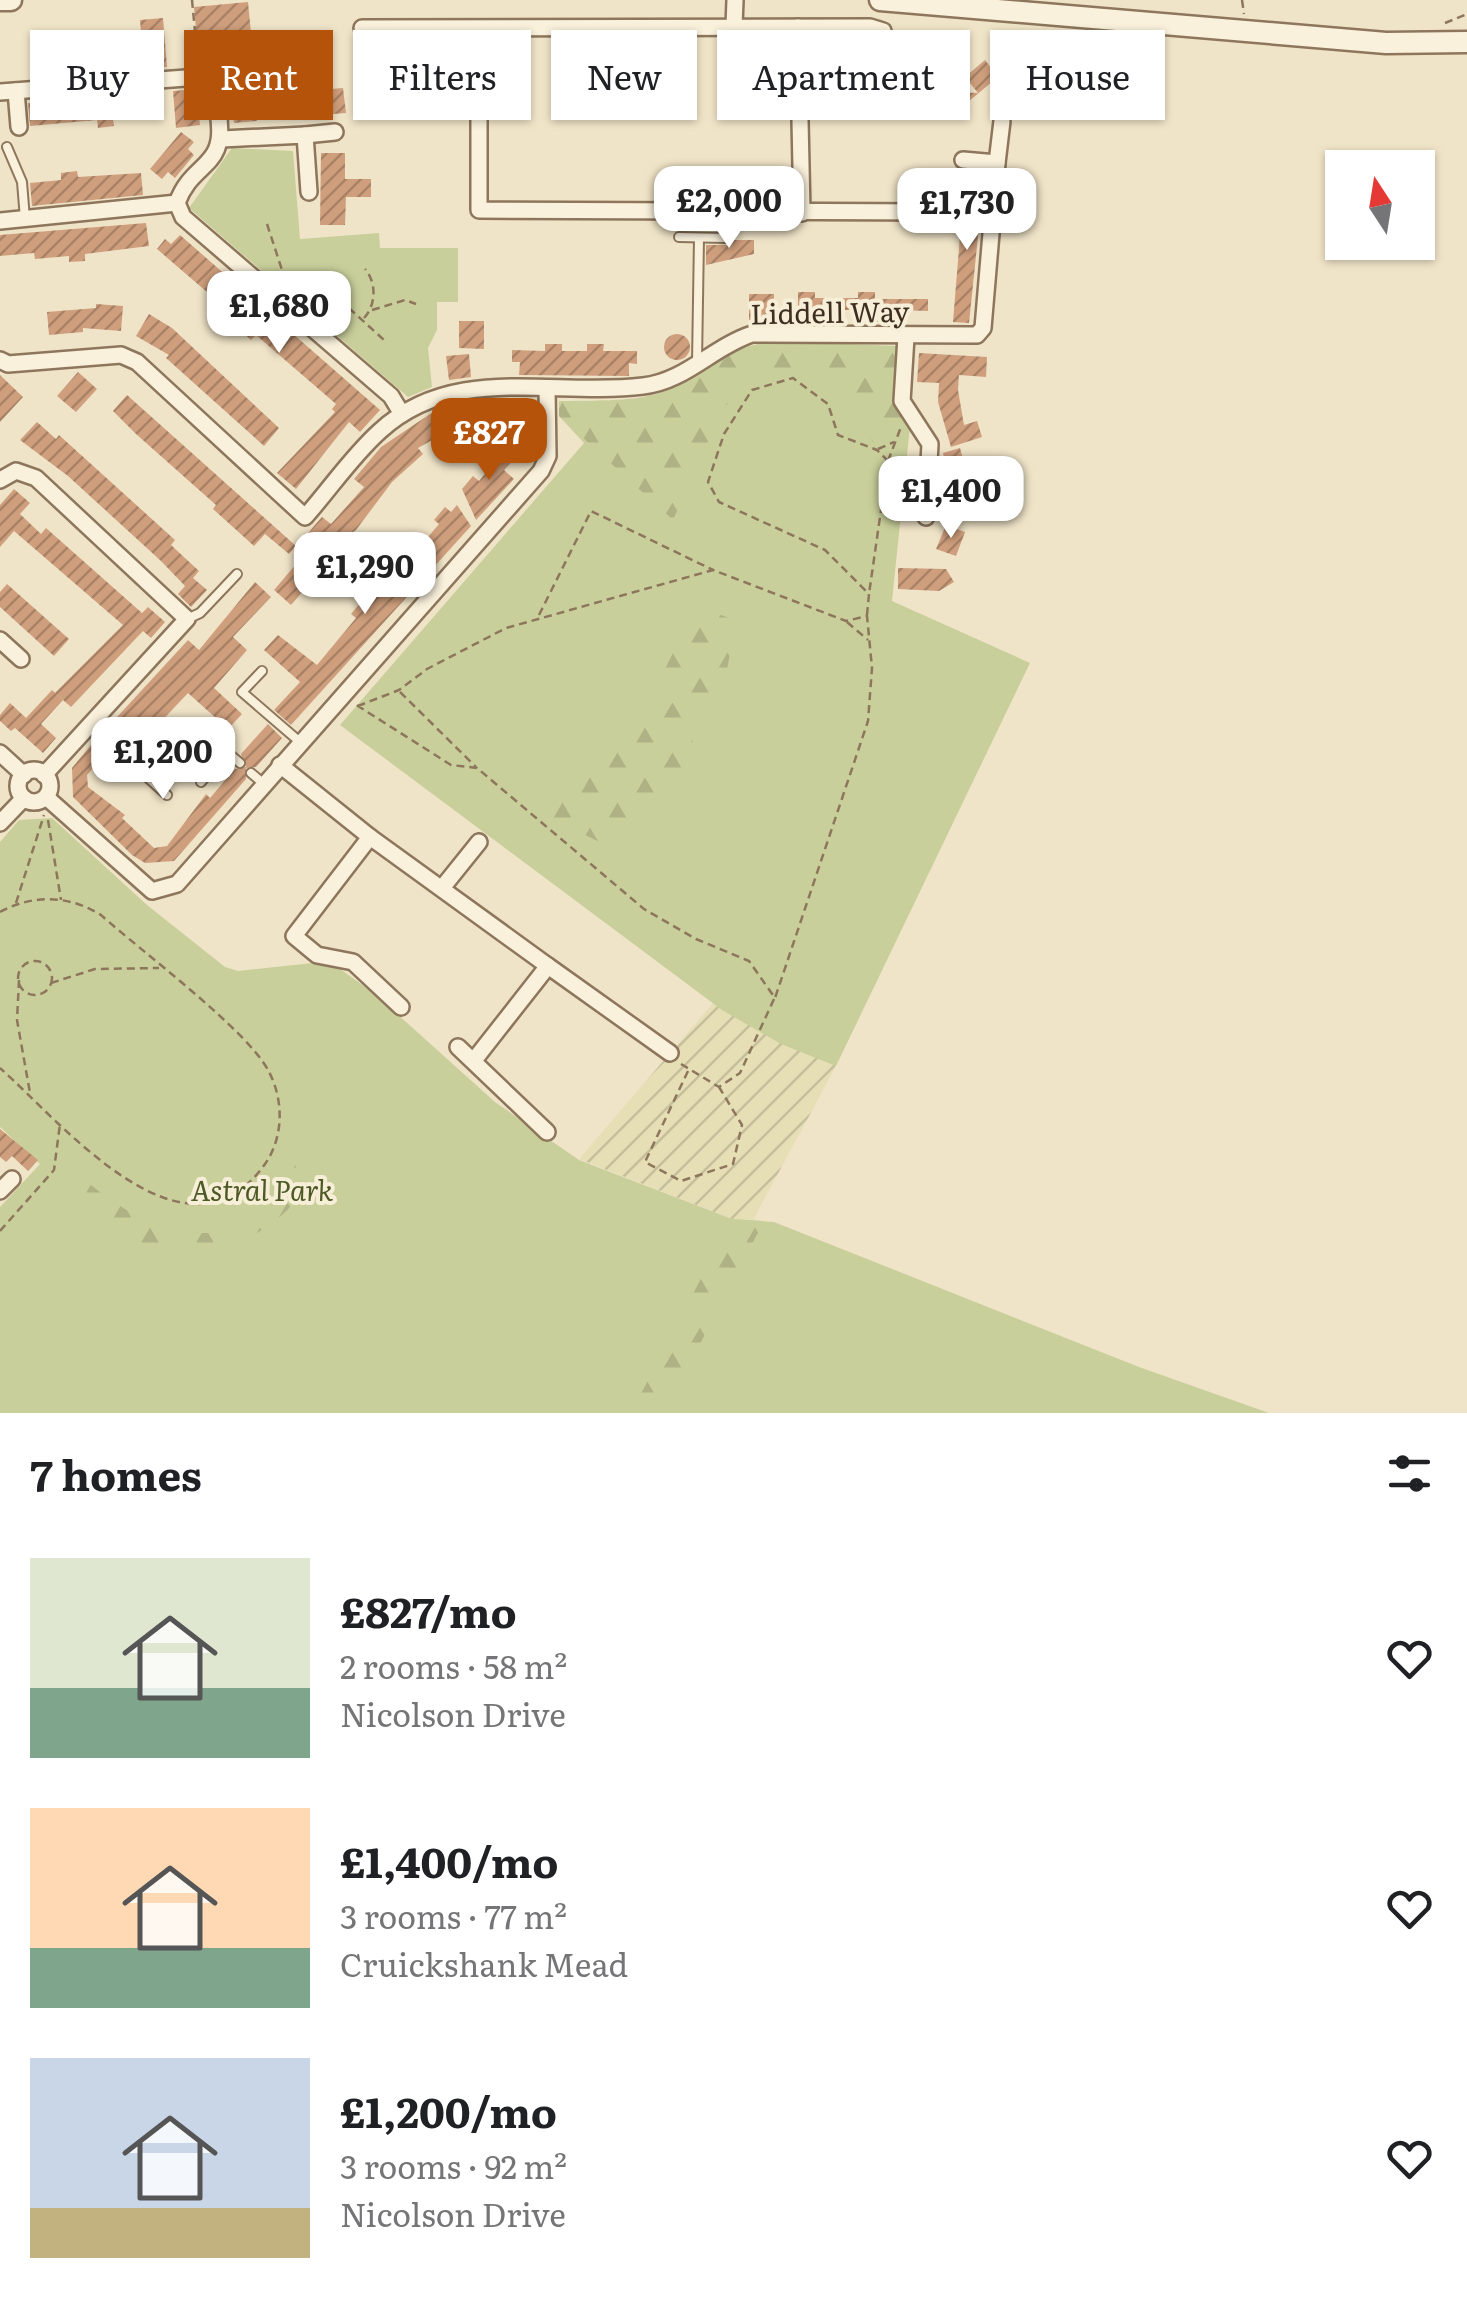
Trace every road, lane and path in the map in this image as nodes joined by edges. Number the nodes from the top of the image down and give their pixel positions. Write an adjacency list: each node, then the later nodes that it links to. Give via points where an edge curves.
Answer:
1 (0, 0): 2 (street)
2 (11, 0)
3 (192, 0): 13 (path)
4 (735, 0): 9 (street)
5 (880, 0): 7 (street)
6 (1242, 0): 8 (path)
7 (1014, 6): 15 (street, via 1386,43)
8 (1244, 20)
9 (734, 26): 10 (street); 12 (street)
10 (798, 27): 14 (street); 29 (street)
11 (362, 28): 12 (street)
12 (478, 29): 29 (street, via 479,210)
13 (195, 30)
14 (879, 30)
15 (1467, 42)
16 (184, 79): 17 (street)
17 (8, 91): 20 (street)
18 (219, 120): 23 (street)
19 (1002, 121): 26 (street)
20 (18, 128)
21 (335, 132): 22 (street)
22 (305, 135): 23 (street); 27 (street)
23 (222, 138): 28 (street)
24 (7, 147): 31 (lane, via 22,182)
25 (962, 160): 26 (street)
26 (997, 163): 43 (street, Liddell Way, via 984,328 967,338)
27 (309, 192)
28 (177, 204): 31 (street); 40 (street, via 183,217)
29 (802, 212): 30 (street)
30 (935, 212)
31 (25, 219): 32 (street)
32 (0, 221)
33 (267, 224): 38 (path, via 282,270)
34 (679, 237): 35 (lane)
35 (700, 238): 36 (lane); 46 (lane)
36 (725, 238)
37 (365, 269): 41 (path, via 373,281)
38 (308, 293): 40 (path); 42 (path, via 339,299)
39 (416, 304): 41 (path, via 404,300)
40 (292, 310): 49 (street, via 391,396)
41 (371, 310): 42 (path)
42 (363, 320): 44 (path)
43 (906, 337): 46 (street, Liddell Way, via 752,334); 48 (street)
44 (384, 340)
45 (0, 360): 49 (street, Liddell Way, via 120,355 137,362 305,517)
46 (697, 364): 47 (street, Liddell Way, via 644,386)
47 (546, 388): 49 (street, Liddell Way, via 467,388 428,398); 70 (street, via 548,456 541,471)
48 (906, 412): 50 (path); 54 (street, via 930,444)
49 (402, 414)
50 (896, 441): 51 (path); 52 (path)
51 (877, 450): 52 (path); 59 (path, via 838,434 828,404 793,378 752,390 724,434 708,482 719,502 825,550)
52 (888, 462): 59 (path)
53 (0, 480): 62 (street, via 16,471 36,478)
54 (928, 493): 55 (street); 56 (street)
55 (972, 496)
56 (926, 517)
57 (713, 570): 60 (path); 60 (path, via 591,511); 63 (path)
58 (237, 574): 62 (lane)
59 (869, 594): 61 (path)
60 (538, 616): 68 (path)
61 (867, 616): 63 (path); 64 (path)
62 (186, 619): 69 (street)
63 (846, 622): 64 (path)
64 (869, 640): 92 (path, via 868,722)
65 (2, 646): 66 (street)
66 (21, 659)
67 (262, 671): 70 (lane, via 242,692)
68 (399, 690): 74 (path); 74 (path, via 358,706 451,766)
69 (90, 725): 76 (street); 78 (lane)
70 (300, 742): 73 (street)
71 (0, 753): 75 (street)
72 (240, 763): 77 (lane, via 227,752)
73 (280, 766): 80 (street, via 257,779 177,884 164,891 140,884); 82 (street)
74 (477, 768): 92 (path, via 644,910 749,960)
75 (24, 774): 76 (street); 79 (street, via 18,786)
76 (44, 774): 80 (street, via 50,788)
77 (201, 782)
78 (167, 795)
79 (24, 798): 80 (street); 81 (street)
80 (44, 804): 85 (path); 86 (path)
81 (0, 824)
82 (370, 837): 84 (street); 93 (street, via 294,936 317,954 354,962)
83 (479, 842): 84 (street)
84 (442, 888): 88 (street)
85 (61, 900): 86 (path); 89 (path, via 101,916)
86 (15, 904): 87 (path)
87 (0, 912)
88 (548, 966): 95 (street); 96 (street)
89 (161, 968): 91 (path, via 96,969); 101 (path, via 268,1069 280,1109 264,1165 218,1200 178,1204 132,1185)
90 (19, 980): 91 (path, via 34,995); 91 (path, via 24,966 37,961 50,969); 100 (path, via 17,1020)
91 (51, 983)
92 (775, 998): 99 (path, via 740,1073)
93 (401, 1007)
94 (458, 1047): 96 (street)
95 (670, 1053): 98 (path)
96 (474, 1059): 102 (street)
97 (0, 1068): 100 (path)
98 (688, 1071): 99 (path); 99 (path, via 645,1162 682,1181 733,1164 742,1124)
99 (719, 1088)
100 (30, 1094): 101 (path)
101 (61, 1122): 105 (path, via 54,1170)
102 (547, 1132)
103 (12, 1178): 104 (street)
104 (0, 1192)
105 (0, 1231)

